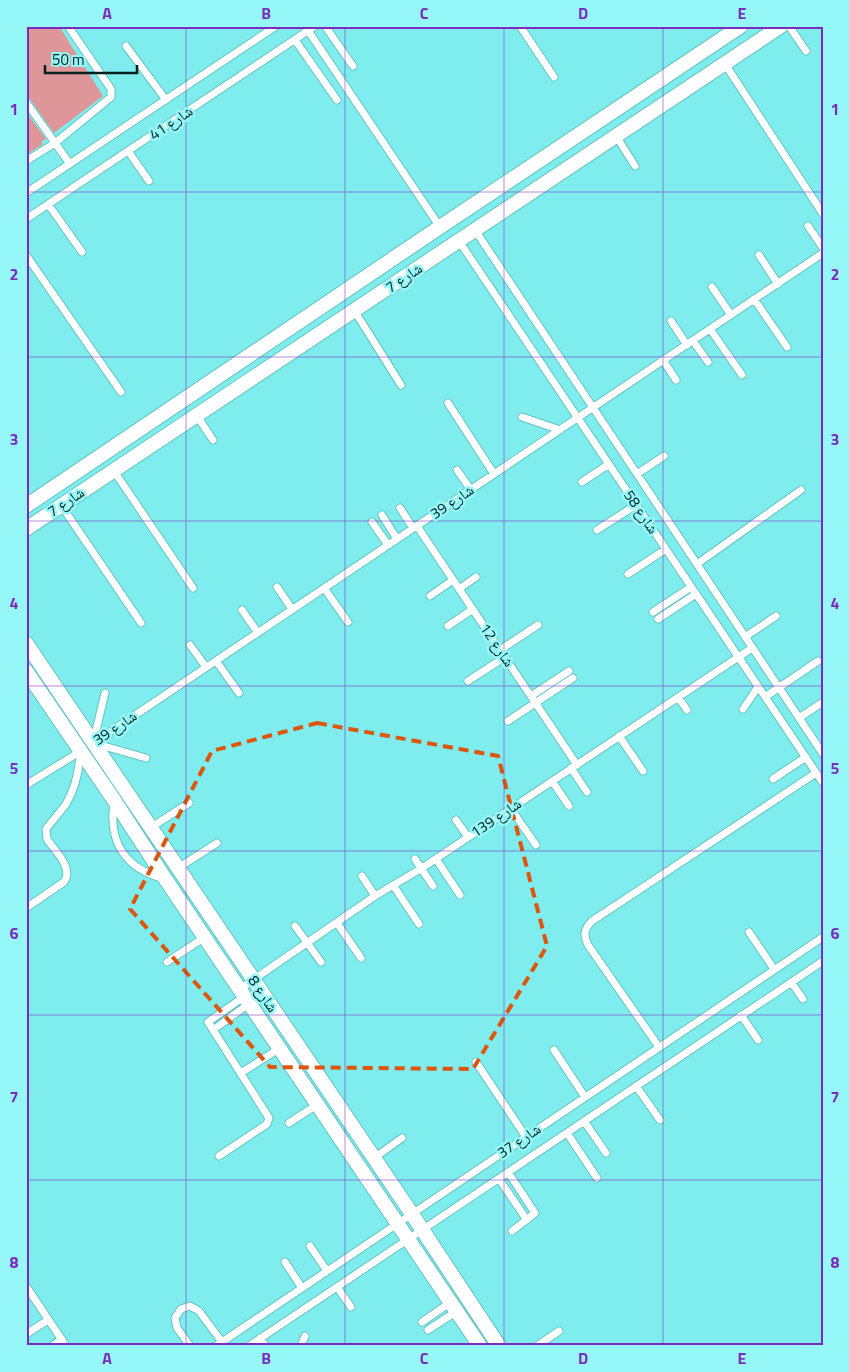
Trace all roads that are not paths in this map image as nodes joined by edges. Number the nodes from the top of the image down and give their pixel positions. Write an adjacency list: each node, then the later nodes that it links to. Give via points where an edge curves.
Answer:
1 (68, 26): 20 (lane, via 112,95)
2 (276, 26): 16 (lane, شارع 41)
3 (315, 26): 9 (lane, شارع 41)
4 (325, 26): 14 (lane)
5 (520, 26): 15 (lane)
6 (741, 26): 31 (street, شارع 7)
7 (781, 26): 13 (street, شارع 7)
8 (789, 26): 12 (lane)
9 (306, 29): 10 (lane, شارع 41); 31 (lane)
10 (295, 40): 17 (lane); 21 (lane, شارع 41)
11 (126, 46): 16 (lane)
12 (806, 51)
13 (724, 64): 19 (street, شارع 7); 28 (lane)
14 (353, 66)
15 (554, 77)
16 (166, 100): 23 (lane, شارع 41)
17 (337, 100)
18 (26, 102): 20 (lane)
19 (616, 136): 24 (lane); 32 (street, شارع 7)
20 (55, 143): 22 (lane); 23 (lane)
21 (128, 151): 25 (lane); 27 (lane, شارع 41)
22 (26, 161)
23 (70, 164): 26 (lane, شارع 41)
24 (636, 166)
25 (149, 181)
26 (26, 193)
27 (48, 204): 29 (lane, شارع 41); 35 (lane)
28 (823, 214)
29 (26, 219)
30 (808, 226): 34 (lane)
31 (440, 227): 72 (street, شارع 7)
32 (475, 230): 33 (street, شارع 7); 55 (lane, شارع 58)
33 (459, 241): 42 (street, شارع 7); 58 (lane, شارع 58)
34 (823, 248)
35 (82, 252)
36 (823, 253): 39 (lane, شارع 39)
37 (26, 255): 53 (lane)
38 (759, 255): 39 (lane)
39 (778, 284): 41 (lane, شارع 39)
40 (712, 286): 43 (lane)
41 (754, 300): 43 (lane, شارع 39); 47 (lane)
42 (354, 310): 52 (lane); 56 (street, شارع 7)
43 (731, 315): 45 (lane, شارع 39)
44 (671, 321): 46 (lane)
45 (710, 329): 46 (lane, شارع 39); 50 (lane)
46 (690, 343): 48 (lane, شارع 39); 49 (lane)
47 (787, 347)
48 (663, 360): 51 (lane); 55 (lane, شارع 39)
49 (708, 362)
50 (742, 375)
51 (676, 380)
52 (401, 385)
53 (121, 392)
54 (448, 403): 65 (lane)
55 (593, 408): 58 (lane, شارع 39); 66 (lane, شارع 58)
56 (196, 416): 60 (lane); 64 (street, شارع 7)
57 (522, 417): 59 (lane)
58 (578, 418): 59 (lane, شارع 39); 62 (lane, شارع 58)
59 (560, 430): 65 (lane, شارع 39)
60 (213, 440)
61 (664, 456): 66 (lane)
62 (609, 464): 67 (lane); 71 (lane, شارع 58)
63 (457, 470): 68 (lane)
64 (114, 471): 70 (street, شارع 7); 88 (lane)
65 (494, 474): 68 (lane, شارع 39)
66 (637, 474): 82 (lane, شارع 58)
67 (582, 482)
68 (471, 490): 76 (lane, شارع 39)
69 (801, 490): 82 (lane)
70 (62, 505): 77 (street, شارع 7); 99 (lane)
71 (636, 505): 78 (lane); 81 (lane, شارع 58)
72 (26, 506)
73 (400, 508): 76 (lane, شارع 12)
74 (382, 516): 79 (lane)
75 (372, 522): 80 (lane)
76 (415, 527): 79 (lane, شارع 39); 85 (lane, شارع 12)
77 (26, 529)
78 (598, 530)
79 (397, 539): 80 (lane, شارع 39)
80 (388, 545): 89 (lane, شارع 39)
81 (666, 549): 83 (lane); 87 (lane, شارع 58)
82 (697, 564): 104 (lane, شارع 58)
83 (628, 574)
84 (476, 577): 90 (lane)
85 (453, 580): 90 (lane, شارع 12); 92 (lane)
86 (277, 587): 93 (lane)
87 (691, 587): 91 (lane, شارع 58); 96 (lane)
88 (193, 588)
89 (324, 588): 93 (lane, شارع 39); 100 (lane)
90 (459, 588): 94 (lane, شارع 12)
91 (696, 594): 98 (lane); 110 (lane, شارع 58)
92 (430, 596)
93 (292, 609): 103 (lane, شارع 39)
94 (473, 609): 102 (lane); 108 (lane, شارع 12)
95 (242, 610): 103 (lane)
96 (653, 612)
97 (776, 616): 104 (lane)
98 (658, 619)
99 (141, 622)
100 (348, 622)
101 (538, 625): 108 (lane)
102 (448, 626)
103 (258, 633): 111 (lane, شارع 39)
104 (745, 637): 107 (lane, شارع 58)
105 (26, 643): 132 (street, شارع 8)
106 (190, 645): 113 (lane)
107 (752, 648): 110 (lane, شارع 139); 119 (lane, شارع 58)
108 (500, 650): 109 (lane, شارع 12)
109 (505, 657): 117 (lane); 122 (lane, شارع 12)
110 (738, 657): 118 (lane, شارع 58); 123 (lane, شارع 139)
111 (216, 661): 113 (lane, شارع 39); 121 (lane)
112 (818, 661): 119 (lane)
113 (206, 668): 132 (lane, شارع 39)
114 (568, 671): 122 (lane)
115 (26, 672): 133 (street, شارع 8)
116 (573, 678): 125 (lane)
117 (468, 681)
118 (758, 687): 124 (lane, شارع 58); 127 (lane)
119 (779, 688): 124 (lane); 129 (lane, شارع 58)
120 (105, 693): 132 (lane)
121 (239, 693)
122 (531, 696): 125 (lane, شارع 12)
123 (678, 697): 128 (lane); 131 (lane, شارع 139)
124 (765, 697): 135 (lane, شارع 58)
125 (535, 702): 130 (lane); 137 (lane, شارع 12)
126 (823, 702): 129 (lane)
127 (743, 708)
128 (686, 710)
129 (799, 718): 134 (lane, شارع 58)
130 (508, 721)
131 (619, 736): 137 (lane, شارع 139); 138 (lane)
132 (93, 743): 133 (lane, شارع 39); 136 (lane); 150 (street, شارع 8)
133 (80, 752): 143 (lane, شارع 39); 145 (street, شارع 8); 164 (lane, via 79,772 73,788 46,829 47,839 67,868 67,878)
134 (823, 754)
135 (806, 757): 139 (lane, شارع 58); 140 (lane)
136 (146, 758)
137 (574, 766): 141 (lane, شارع 139); 144 (lane, شارع 12)
138 (643, 771)
139 (816, 773): 142 (lane, شارع 58); 184 (lane, via 585,928 588,945)
140 (773, 779)
141 (552, 781): 147 (lane); 148 (lane, شارع 139)
142 (823, 783)
143 (26, 785)
144 (587, 792)
145 (114, 800): 159 (street, شارع 8); 159 (lane, via 114,836 121,852 133,866)
146 (189, 802): 150 (lane)
147 (569, 806)
148 (511, 809): 151 (lane, شارع 139); 153 (lane)
149 (456, 820): 151 (lane)
150 (150, 828): 156 (street, شارع 8)
151 (468, 837): 155 (lane, شارع 139)
152 (217, 843): 156 (lane)
153 (536, 845)
154 (415, 859): 157 (lane)
155 (436, 859): 157 (lane, شارع 139); 162 (lane)
156 (178, 868): 177 (street, شارع 8)
157 (422, 868): 160 (lane, شارع 139); 161 (lane)
158 (362, 876): 163 (lane)
159 (166, 880): 169 (street, شارع 8)
160 (393, 886): 163 (lane, شارع 139); 166 (lane)
161 (433, 886)
162 (460, 894)
163 (375, 896): 165 (lane, شارع 139)
164 (26, 908)
165 (336, 923): 171 (lane, شارع 139); 172 (lane)
166 (419, 924)
167 (295, 926): 171 (lane)
168 (749, 932): 176 (lane)
169 (205, 937): 173 (lane); 179 (street, شارع 8)
170 (823, 937): 176 (lane, شارع 37)
171 (307, 943): 174 (lane); 177 (lane, شارع 139)
172 (361, 958)
173 (167, 962)
174 (321, 962)
175 (821, 964): 178 (lane, شارع 37)
176 (774, 969): 184 (lane, شارع 37)
177 (254, 980): 179 (lane, شارع 139); 200 (street, شارع 8)
178 (791, 982): 180 (lane); 181 (lane, شارع 37)
179 (245, 996): 182 (lane); 182 (lane, via 208,1022); 185 (street, شارع 8)
180 (803, 999)
181 (741, 1016): 183 (lane); 189 (lane, شارع 37)
182 (213, 1030): 188 (lane)
183 (758, 1040)
184 (659, 1047): 190 (lane, شارع 37)
185 (280, 1048): 188 (lane); 191 (street, شارع 8)
186 (554, 1050): 190 (lane)
187 (476, 1062): 196 (lane)
188 (241, 1073): 199 (lane, via 269,1118 266,1124)
189 (636, 1086): 192 (lane); 193 (lane, شارع 37)
190 (585, 1097): 196 (lane, شارع 37)
191 (318, 1104): 194 (lane); 206 (street, شارع 8)
192 (660, 1120)
193 (584, 1121): 195 (lane, شارع 37); 198 (lane)
194 (289, 1122)
195 (566, 1133): 201 (lane, شارع 37); 203 (lane)
196 (526, 1137): 204 (lane, شارع 37)
197 (402, 1138): 200 (lane)
198 (606, 1153)
199 (219, 1156)
200 (374, 1158): 204 (street, شارع 8)
201 (508, 1172): 202 (lane, شارع 37); 205 (lane, via 534,1211)
202 (499, 1178): 205 (lane); 207 (lane, شارع 37)
203 (598, 1178)
204 (412, 1214): 206 (lane, شارع 37); 207 (street, شارع 8)
205 (527, 1220): 208 (lane)
206 (398, 1223): 209 (street, شارع 8); 212 (lane, شارع 37)
207 (422, 1230): 209 (lane, شارع 37); 233 (street, شارع 8)
208 (512, 1231)
209 (409, 1239): 214 (lane, شارع 37); 217 (street, شارع 8)
210 (310, 1246): 212 (lane)
211 (285, 1262): 215 (lane)
212 (327, 1271): 215 (lane, شارع 37)
213 (26, 1286): 218 (lane)
214 (337, 1287): 216 (lane); 225 (lane, شارع 37)
215 (302, 1288): 226 (lane, شارع 37)
216 (351, 1306)
217 (454, 1307): 219 (lane); 220 (lane); 232 (street, شارع 8)
218 (48, 1320): 222 (lane); 224 (lane)
219 (422, 1322)
220 (428, 1330)
221 (559, 1331): 234 (lane)
222 (26, 1334)
223 (305, 1336): 231 (lane)
224 (64, 1342): 227 (lane)
225 (260, 1342): 229 (lane, شارع 37); 230 (lane)
226 (219, 1344): 228 (lane, via 199,1311 190,1306 180,1309 175,1318 177,1328)
227 (52, 1346)
228 (190, 1346)
229 (249, 1346)
230 (266, 1346)
231 (301, 1346)
232 (480, 1346)
233 (499, 1346)
234 (538, 1346)

